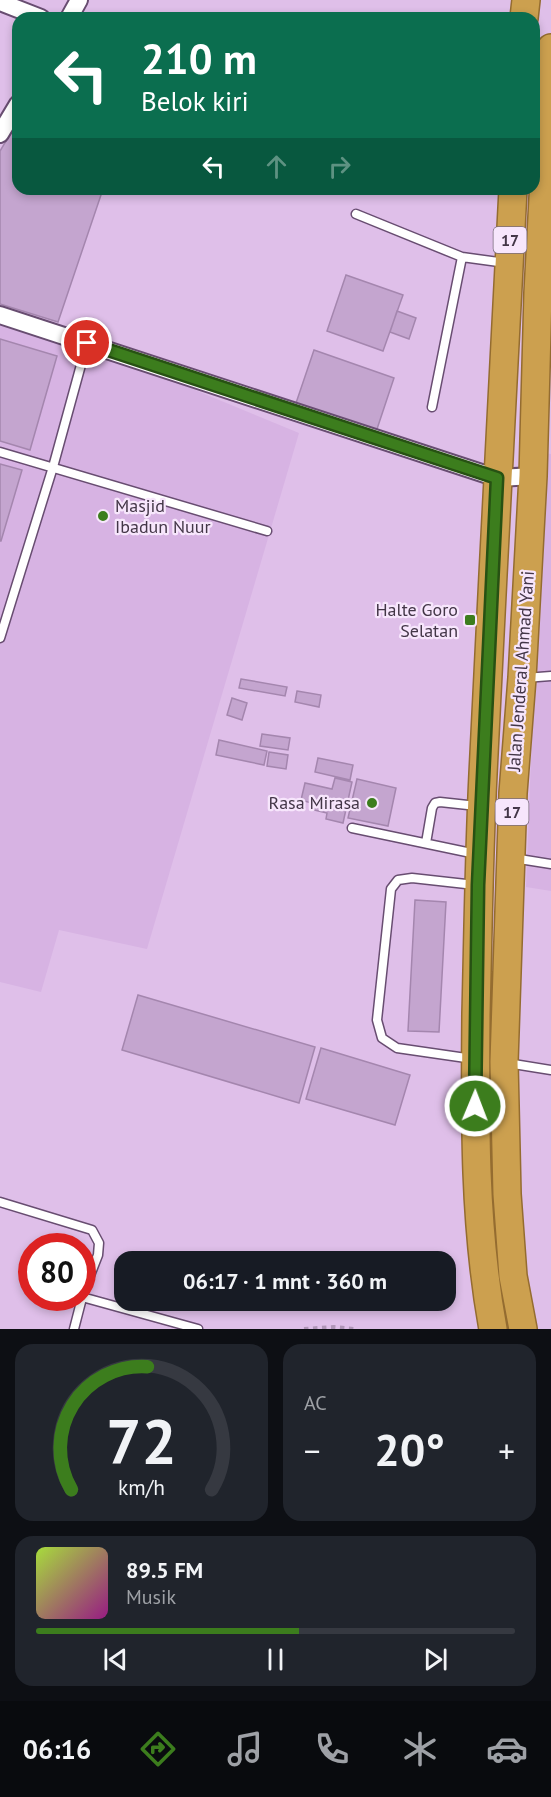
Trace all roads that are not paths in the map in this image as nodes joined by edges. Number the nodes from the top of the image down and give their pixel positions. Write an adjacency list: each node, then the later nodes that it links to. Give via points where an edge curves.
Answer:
1 (0, 2): 2 (street)
2 (26, 12)
3 (551, 48): 15 (highway, Jalan Jenderal Ahmad Yani / 17)
4 (12, 114): 5 (street)
5 (0, 134)
6 (513, 195): 9 (highway, Jalan Jenderal Ahmad Yani / 17)
7 (356, 214): 8 (lane)
8 (462, 257): 9 (lane); 12 (lane)
9 (509, 263): 16 (highway, Jalan Jenderal Ahmad Yani / 17)
10 (0, 315): 11 (street)
11 (87, 343): 14 (lane); 16 (street)
12 (432, 407)
13 (0, 452): 14 (lane)
14 (53, 468): 17 (lane); 18 (lane)
15 (533, 476): 16 (street); 20 (highway, Jalan Jenderal Ahmad Yani / 17)
16 (497, 478): 21 (highway, Jalan Jenderal Ahmad Yani / 17)
17 (267, 531)
18 (0, 638)
19 (551, 676): 20 (lane)
20 (522, 678): 25 (highway, Jalan Jenderal Ahmad Yani / 17)
21 (482, 807): 23 (lane, via 435,803); 24 (highway, Jalan Jenderal Ahmad Yani / 17)
22 (352, 828): 23 (lane)
23 (426, 843): 24 (lane)
24 (480, 855): 27 (highway, Jalan Jenderal Ahmad Yani / 17)
25 (511, 858): 26 (lane); 28 (highway, Jalan Jenderal Ahmad Yani / 17)
26 (551, 864)
27 (478, 885): 28 (highway, Jalan Jenderal Ahmad Yani / 17); 28 (lane, via 398,879 391,889 377,1020 382,1038 397,1048)
28 (490, 1061): 29 (lane); 38 (highway, Jalan Jenderal Ahmad Yani / 17, via 476,1158 484,1282); 39 (highway, Jalan Jenderal Ahmad Yani / 17, via 505,1123 513,1276)
29 (551, 1070)
30 (0, 1202): 31 (lane)
31 (94, 1233)
32 (96, 1237): 33 (lane)
33 (96, 1260)
34 (96, 1301): 37 (lane)
35 (78, 1311): 36 (lane)
36 (74, 1329)
37 (198, 1329)
38 (493, 1329)
39 (523, 1329)

